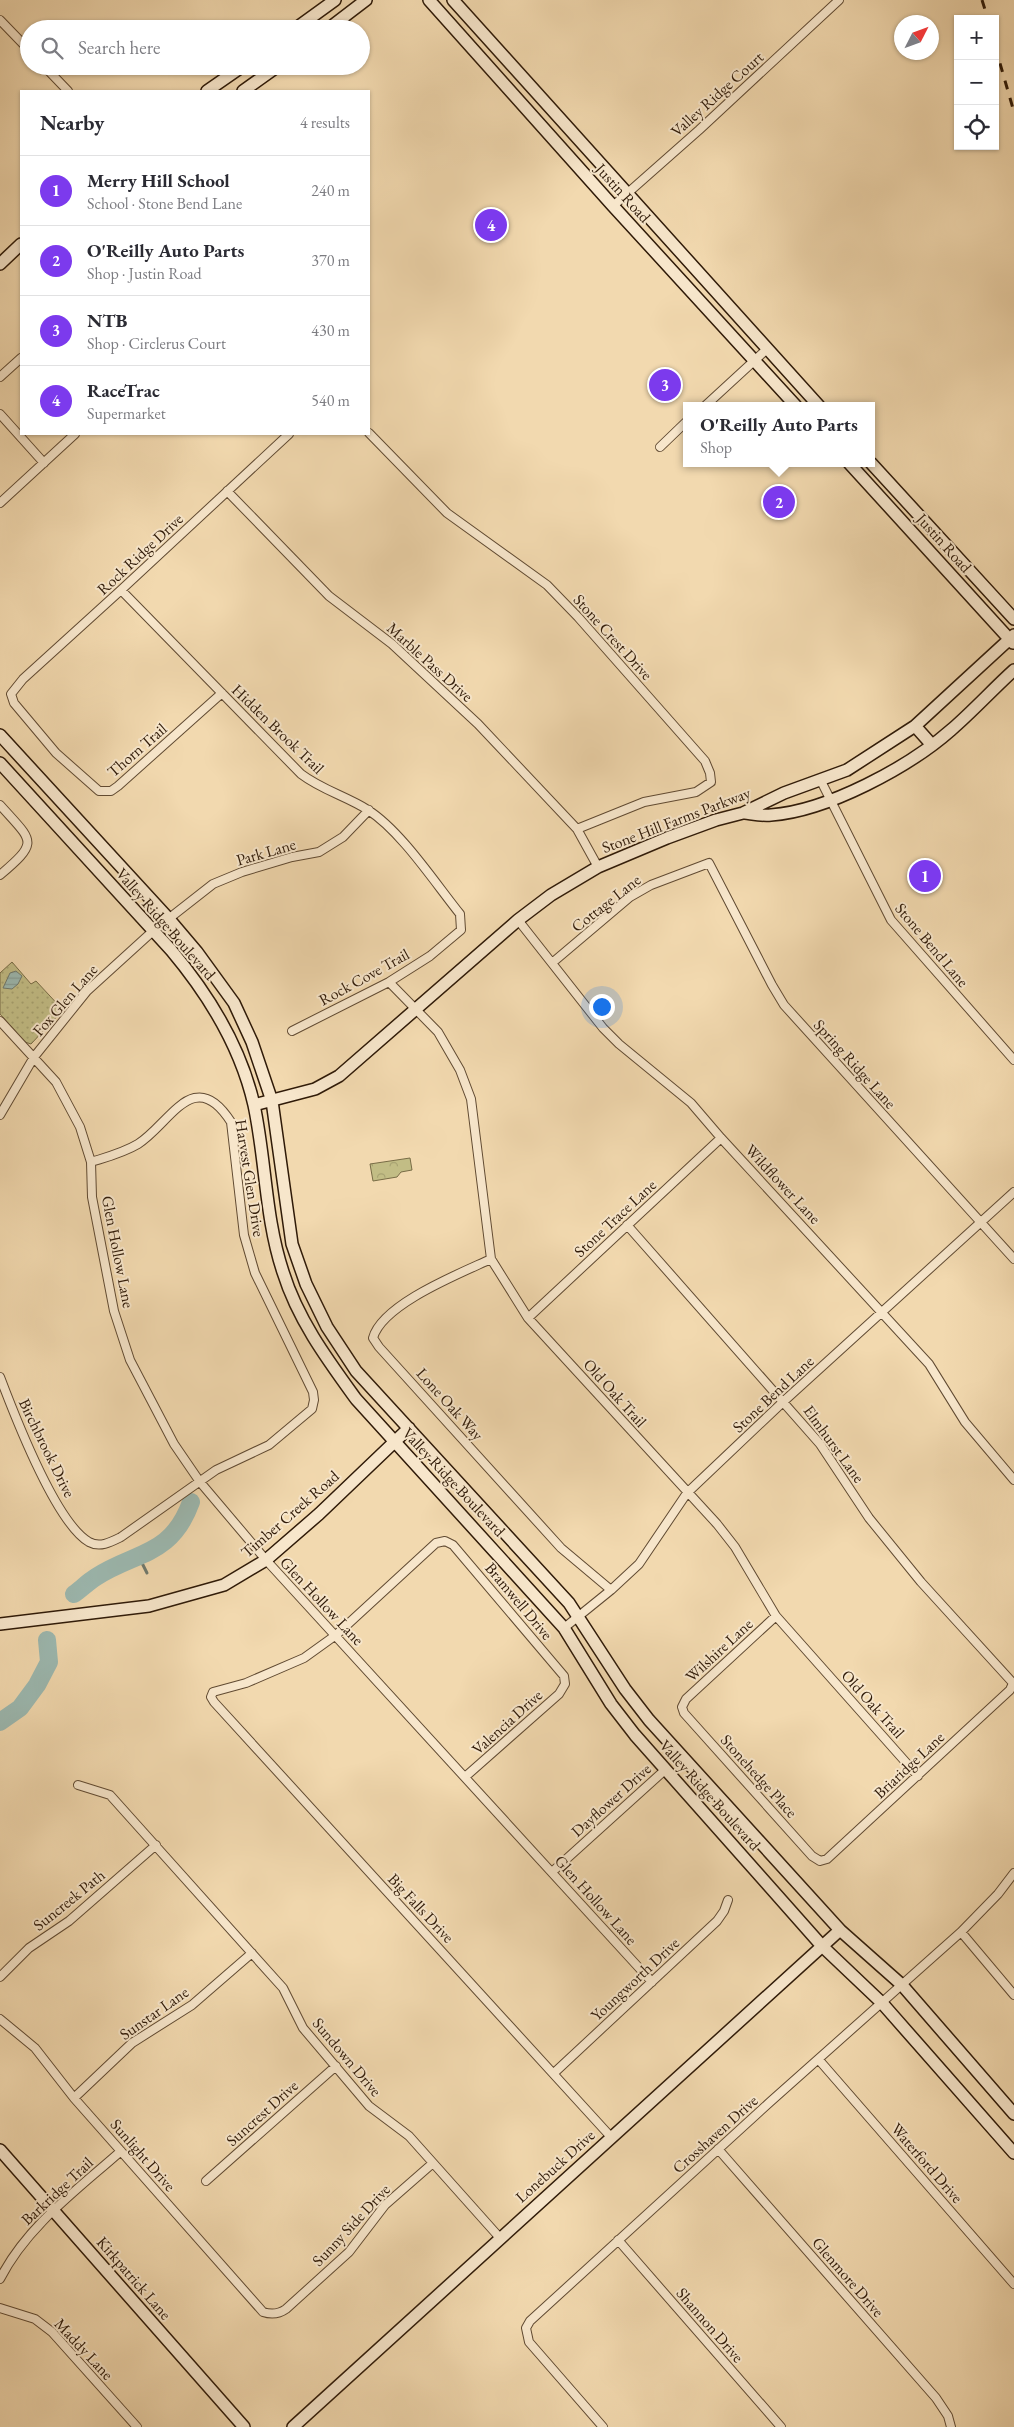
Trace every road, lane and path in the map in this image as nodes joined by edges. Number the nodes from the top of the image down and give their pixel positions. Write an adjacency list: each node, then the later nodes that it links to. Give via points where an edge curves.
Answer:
1 (334, 0): 7 (main road)
2 (366, 0): 8 (main road)
3 (429, 0): 17 (main road, Justin Road)
4 (452, 0): 16 (main road, Justin Road)
5 (839, 0): 16 (street, Valley Ridge Court)
6 (0, 20): 9 (street)
7 (307, 20)
8 (340, 20)
9 (20, 41)
10 (53, 75): 13 (street)
11 (230, 75): 14 (main road)
12 (265, 75): 15 (main road)
13 (67, 90)
14 (208, 90)
15 (244, 90)
16 (626, 194): 17 (street, Valley Ridge Court); 20 (main road, Justin Road)
17 (613, 206): 22 (main road, Justin Road)
18 (20, 245): 19 (main road)
19 (0, 264)
20 (767, 349): 22 (street); 26 (main road, Justin Road)
21 (20, 359): 23 (street)
22 (755, 360): 24 (street); 25 (main road, Justin Road)
23 (0, 377)
24 (709, 402)
25 (792, 402)
26 (815, 402)
27 (0, 414): 33 (street)
28 (683, 425): 32 (street)
29 (370, 434): 55 (street, Stone Crest Drive, via 447,512 547,586 705,761 711,782 696,792 644,802)
30 (74, 435): 33 (street)
31 (288, 435): 37 (street, Rock Ridge Drive)
32 (660, 447)
33 (44, 462): 39 (street)
34 (853, 467): 38 (main road, Justin Road)
35 (875, 467): 36 (main road, Justin Road)
36 (888, 482): 38 (main road); 41 (main road, Justin Road)
37 (227, 492): 40 (street, Rock Ridge Drive); 55 (street, Marble Pass Drive, via 329,596 435,682)
38 (876, 493): 42 (main road, Justin Road)
39 (0, 503)
40 (121, 590): 44 (street, Hidden Brook Trail); 45 (street, Rock Ridge Drive, via 23,679)
41 (1014, 619)
42 (1012, 640): 46 (main road, Stone Hill Farms Parkway)
43 (1014, 670): 48 (main road)
44 (222, 693): 45 (street, Thorn Trail, via 111,791 99,791 56,753 14,703); 53 (street, Hidden Brook Trail, via 315,785)
45 (11, 694)
46 (914, 726): 48 (main road); 50 (main road, Stone Hill Farms Parkway, via 847,770)
47 (0, 735): 59 (main road, Valley Ridge Boulevard)
48 (932, 745): 51 (main road, via 912,760)
49 (0, 763): 62 (main road, Valley Ridge Boulevard)
50 (821, 781): 51 (street, Stone Bend Lane); 54 (main road, Stone Hill Farms Parkway, via 784,793)
51 (831, 802): 54 (main road, via 776,815); 69 (street, Stone Bend Lane, via 891,920)
52 (0, 806): 58 (street, via 27,835 29,845 24,855)
53 (369, 810): 59 (street, Park Lane, via 343,837 319,852 242,872 213,884); 60 (street, Hidden Brook Trail, via 389,827)
54 (743, 813): 57 (main road, Stone Hill Farms Parkway, via 675,835)
55 (577, 829): 57 (street, Marble Pass Drive)
56 (709, 863): 63 (street, Cottage Lane, via 651,885 630,897); 76 (street, Spring Ridge Lane, via 784,1005)
57 (598, 867): 61 (main road, Stone Hill Farms Parkway, via 551,895)
58 (0, 875)
59 (169, 919): 62 (street, Fox Glen Lane); 70 (main road, Valley Ridge Boulevard, via 208,965 234,1004 252,1042)
60 (462, 920): 64 (street, Rock Cove Trail, via 461,930 430,956)
61 (518, 920): 63 (street, Wildflower Lane); 65 (main road, Stone Hill Farms Parkway)
62 (153, 931): 68 (street, Fox Glen Lane, via 87,991); 71 (main road, Valley Ridge Boulevard, via 190,973 216,1014 239,1060)
63 (552, 963): 73 (street, Wildflower Lane, via 603,1028 691,1102)
64 (389, 982): 65 (street, Old Oak Trail); 67 (street, Rock Cove Trail)
65 (416, 1010): 70 (main road, Stone Hill Farms Parkway, via 339,1076 315,1089); 78 (street, Old Oak Trail, via 438,1032 460,1070 471,1098)
66 (0, 1021): 68 (street, Glen Hollow Lane)
67 (292, 1031)
68 (34, 1057): 72 (street, Fox Glen Lane); 74 (street, Glen Hollow Lane, via 56,1082 68,1104 80,1127)
69 (1014, 1060)
70 (272, 1102): 71 (main road, Stone Hill Farms Parkway); 84 (main road, Valley Ridge Boulevard, via 292,1244 306,1284 327,1327 356,1371)
71 (254, 1105): 85 (main road, Valley Ridge Boulevard, via 273,1241 296,1307 336,1372)
72 (0, 1115)
73 (721, 1138): 77 (street, Stone Trace Lane); 80 (street, Wildflower Lane)
74 (90, 1162): 87 (street, Glen Hollow Lane, via 100,1246 114,1310 130,1360 174,1444); 87 (street, Harvest Glen Drive, via 139,1143 174,1109 194,1098 212,1099 230,1122 244,1235 252,1264 314,1400 308,1413 269,1445 216,1470)
75 (1014, 1192): 76 (street, Stone Bend Lane)
76 (981, 1223): 79 (street, Spring Ridge Lane); 80 (street, Stone Bend Lane)
77 (627, 1225): 81 (street, Stone Trace Lane); 83 (street, Elmhurst Lane)
78 (492, 1259): 81 (street, Old Oak Trail); 90 (street, Lone Oak Way, via 423,1290 382,1323 373,1338 561,1548)
79 (1014, 1259)
80 (883, 1313): 83 (street, Stone Bend Lane); 86 (street, Wildflower Lane, via 929,1364 965,1422)
81 (528, 1318): 88 (street, Old Oak Trail)
82 (0, 1377): 87 (street, Birchbrook Drive, via 43,1478 70,1524 90,1543 105,1544 121,1536)
83 (784, 1401): 88 (street, Stone Bend Lane); 96 (street, Elmhurst Lane, via 820,1444 875,1525 921,1582)
84 (409, 1428): 85 (main road, Timber Creek Road); 91 (main road, Valley Ridge Boulevard)
85 (395, 1442): 89 (main road, Timber Creek Road); 94 (main road, Valley Ridge Boulevard)
86 (1014, 1480)
87 (200, 1482): 89 (street, Glen Hollow Lane)
88 (687, 1493): 90 (street, Stone Bend Lane, via 648,1553); 92 (street, Old Oak Trail, via 735,1547)
89 (266, 1560): 93 (main road, Timber Creek Road, via 224,1585 149,1606); 95 (street, Glen Hollow Lane)
90 (611, 1590): 91 (street, Stone Bend Lane)
91 (579, 1616): 94 (street, Stone Bend Lane); 108 (main road, Valley Ridge Boulevard, via 648,1720)
92 (776, 1616): 98 (street, Wilshire Lane, via 686,1699); 100 (street, Old Oak Trail)
93 (0, 1624)
94 (564, 1628): 99 (main road, Valley Ridge Boulevard, via 611,1704)
95 (336, 1635): 97 (street, Bramwell Drive, via 436,1543 445,1541 453,1545 564,1676); 101 (street, Glen Hollow Lane); 120 (street, Big Falls Drive, via 304,1658 246,1683 216,1690 211,1697)
96 (1013, 1683): 100 (street, Briaridge Lane, via 1010,1690)
97 (565, 1684): 101 (street, Valencia Drive, via 559,1694)
98 (682, 1707): 104 (street, Stonehedge Place, via 767,1806)
99 (666, 1769): 105 (street, Dayflower Drive); 110 (main road, Valley Ridge Boulevard)
100 (918, 1776): 104 (street, Briaridge Lane, via 828,1859)
101 (465, 1777): 105 (street, Glen Hollow Lane)
102 (78, 1785): 103 (street, Sundown Drive, via 110,1795)
103 (156, 1845): 111 (street, Sundown Drive); 112 (street, Suncreek Path, via 69,1921 30,1948)
104 (820, 1861)
105 (552, 1872): 113 (street, Glen Hollow Lane)
106 (1014, 1873): 109 (street, Crosshaven Drive)
107 (728, 1900): 113 (street, Youngworth Drive, via 717,1921)
108 (840, 1930): 110 (main road, Lonebuck Drive); 114 (main road, Valley Ridge Boulevard)
109 (961, 1932): 114 (street, Crosshaven Drive); 115 (street)
110 (822, 1946): 116 (main road, Valley Ridge Boulevard); 123 (main road, Lonebuck Drive)
111 (252, 1954): 119 (street, Sundown Drive, via 283,1988 303,2028); 121 (street, Sunstar Lane, via 192,2006 132,2043)
112 (0, 1977)
113 (652, 1982): 120 (street, Youngworth Drive)
114 (902, 1985): 116 (street, Crosshaven Drive); 122 (main road, Valley Ridge Boulevard)
115 (1014, 1995)
116 (882, 2003): 118 (street, Crosshaven Drive); 127 (main road, Valley Ridge Boulevard)
117 (0, 2019): 121 (street, Sunlight Drive, via 35,2048)
118 (819, 2060): 124 (street, Crosshaven Drive); 134 (street, Waterford Drive)
119 (336, 2066): 128 (street, Sundown Drive, via 370,2106 409,2136); 129 (street, Suncrest Drive)
120 (554, 2073): 123 (street, Big Falls Drive)
121 (74, 2098): 126 (street, Sunlight Drive)
122 (1014, 2114)
123 (611, 2137): 131 (main road, Lonebuck Drive)
124 (718, 2149): 132 (street, Crosshaven Drive); 142 (street, Glenmore Drive, via 936,2398)
125 (0, 2150): 130 (main road, Kirkpatrick Lane)
126 (121, 2151): 130 (street, Barkridge Trail); 136 (street, Sunlight Drive)
127 (1014, 2153)
128 (433, 2163): 131 (street, Sundown Drive); 136 (street, Sunny Side Drive, via 385,2205 349,2252 286,2309 275,2314)
129 (206, 2181)
130 (54, 2211): 133 (street, Barkridge Trail, via 21,2244); 138 (main road, Kirkpatrick Lane)
131 (500, 2238): 139 (main road, Lonebuck Drive)
132 (618, 2240): 140 (street, Crosshaven Drive, via 538,2313 526,2328 529,2342); 141 (street, Shannon Drive)
133 (0, 2280)
134 (1014, 2284)
135 (0, 2308): 137 (street, Maddy Lane, via 34,2319 52,2332)
136 (263, 2312)
137 (137, 2427)
138 (244, 2427)
139 (293, 2427)
140 (603, 2427)
141 (781, 2427)
142 (951, 2427)

